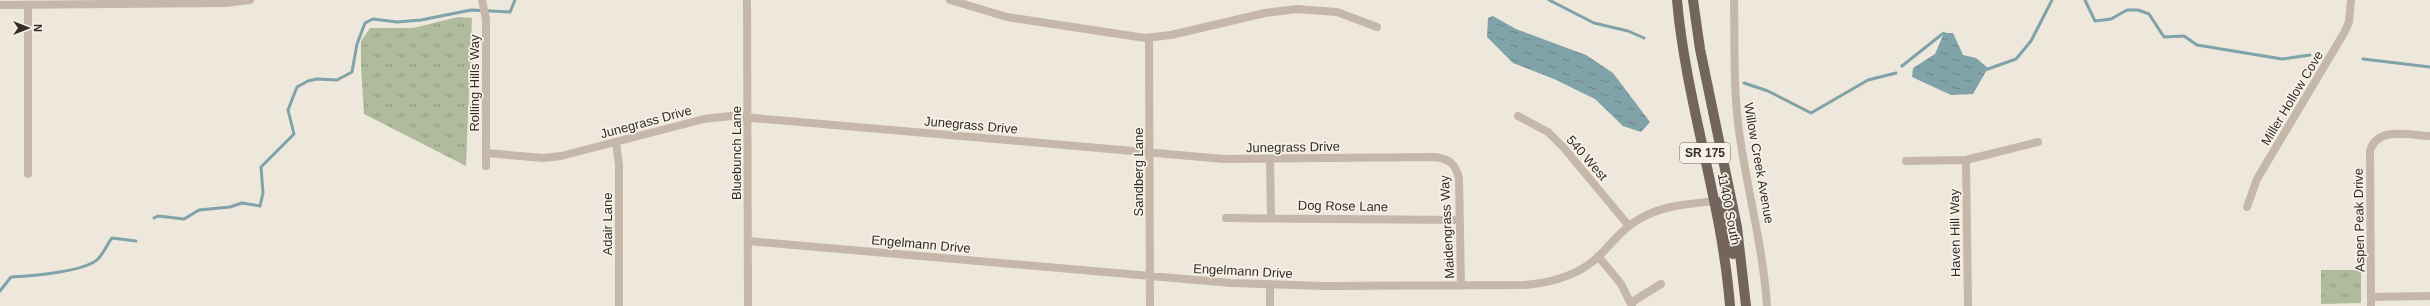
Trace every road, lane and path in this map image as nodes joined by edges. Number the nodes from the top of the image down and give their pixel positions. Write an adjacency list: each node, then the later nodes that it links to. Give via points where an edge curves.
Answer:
1 (250, 0): 9 (street, via 224,3)
2 (482, 0): 19 (street, Rolling Hills Way, via 486,19)
3 (747, 0): 15 (street, Bluebunch Lane)
4 (950, 0): 13 (street, via 1007,17)
5 (1677, 0): 27 (main road, 11400 South / SR 175, via 1685,59)
6 (1693, 0): 39 (main road, 11400 South / SR 175, via 1700,49 1736,227)
7 (1734, 0): 49 (street, Willow Creek Avenue, via 1739,132 1760,243)
8 (2351, 0): 28 (street, Miller Hollow Cove, via 2349,22 2344,33 2257,179)
9 (161, 2): 11 (street)
10 (0, 5): 11 (street)
11 (28, 5): 26 (street)
12 (1377, 27): 13 (street, via 1337,12 1297,9 1265,13)
13 (1150, 38): 20 (street, Sandberg Lane)
14 (1518, 116): 32 (street, 540 West, via 1548,132)
15 (748, 118): 18 (street, Junegrass Drive, via 704,119); 20 (street, Junegrass Drive); 33 (street, Bluebunch Lane)
16 (2430, 136): 41 (street, Aspen Peak Drive, via 2389,134 2372,142)
17 (2038, 142): 22 (street)
18 (616, 143): 19 (street, Junegrass Drive, via 552,157); 43 (street, Adair Lane, via 619,165)
19 (486, 153): 24 (street, Rolling Hills Way)
20 (1150, 153): 21 (street, Junegrass Drive, via 1224,159); 35 (street, Sandberg Lane)
21 (1270, 159): 25 (street, Junegrass Drive, via 1436,157 1449,160); 30 (street)
22 (1966, 160): 23 (street); 50 (street, Haven Hill Way)
23 (1906, 161)
24 (486, 166)
25 (1456, 167): 31 (street, Maidengrass Way, via 1459,178)
26 (28, 174)
27 (1715, 201): 32 (street, Engelmann Drive, via 1668,207 1648,214); 39 (main road, via 1725,208 1735,271); 47 (main road, 11400 South / SR 175, via 1724,247)
28 (2247, 208)
29 (1226, 218): 30 (street, Dog Rose Lane)
30 (1271, 218): 31 (street, Dog Rose Lane)
31 (1460, 220): 38 (street, Maidengrass Way)
32 (1629, 226): 34 (street, Engelmann Drive)
33 (748, 241): 35 (street, Engelmann Drive); 44 (street, Bluebunch Lane)
34 (1598, 256): 38 (street, Engelmann Drive, via 1571,274 1544,283); 42 (street, via 1621,284)
35 (1150, 276): 37 (street, Engelmann Drive); 45 (street, Sandberg Lane)
36 (1661, 284): 42 (street)
37 (1270, 285): 38 (street, Engelmann Drive); 46 (street)
38 (1461, 286)
39 (1745, 294): 48 (main road, 11400 South / SR 175)
40 (2430, 296): 41 (street)
41 (2371, 297): 51 (street, Aspen Peak Drive)
42 (1632, 304)
43 (619, 306)
44 (748, 306)
45 (1150, 306)
46 (1270, 306)
47 (1730, 306)
48 (1746, 306)
49 (1767, 306)
50 (1968, 306)
51 (2371, 306)

